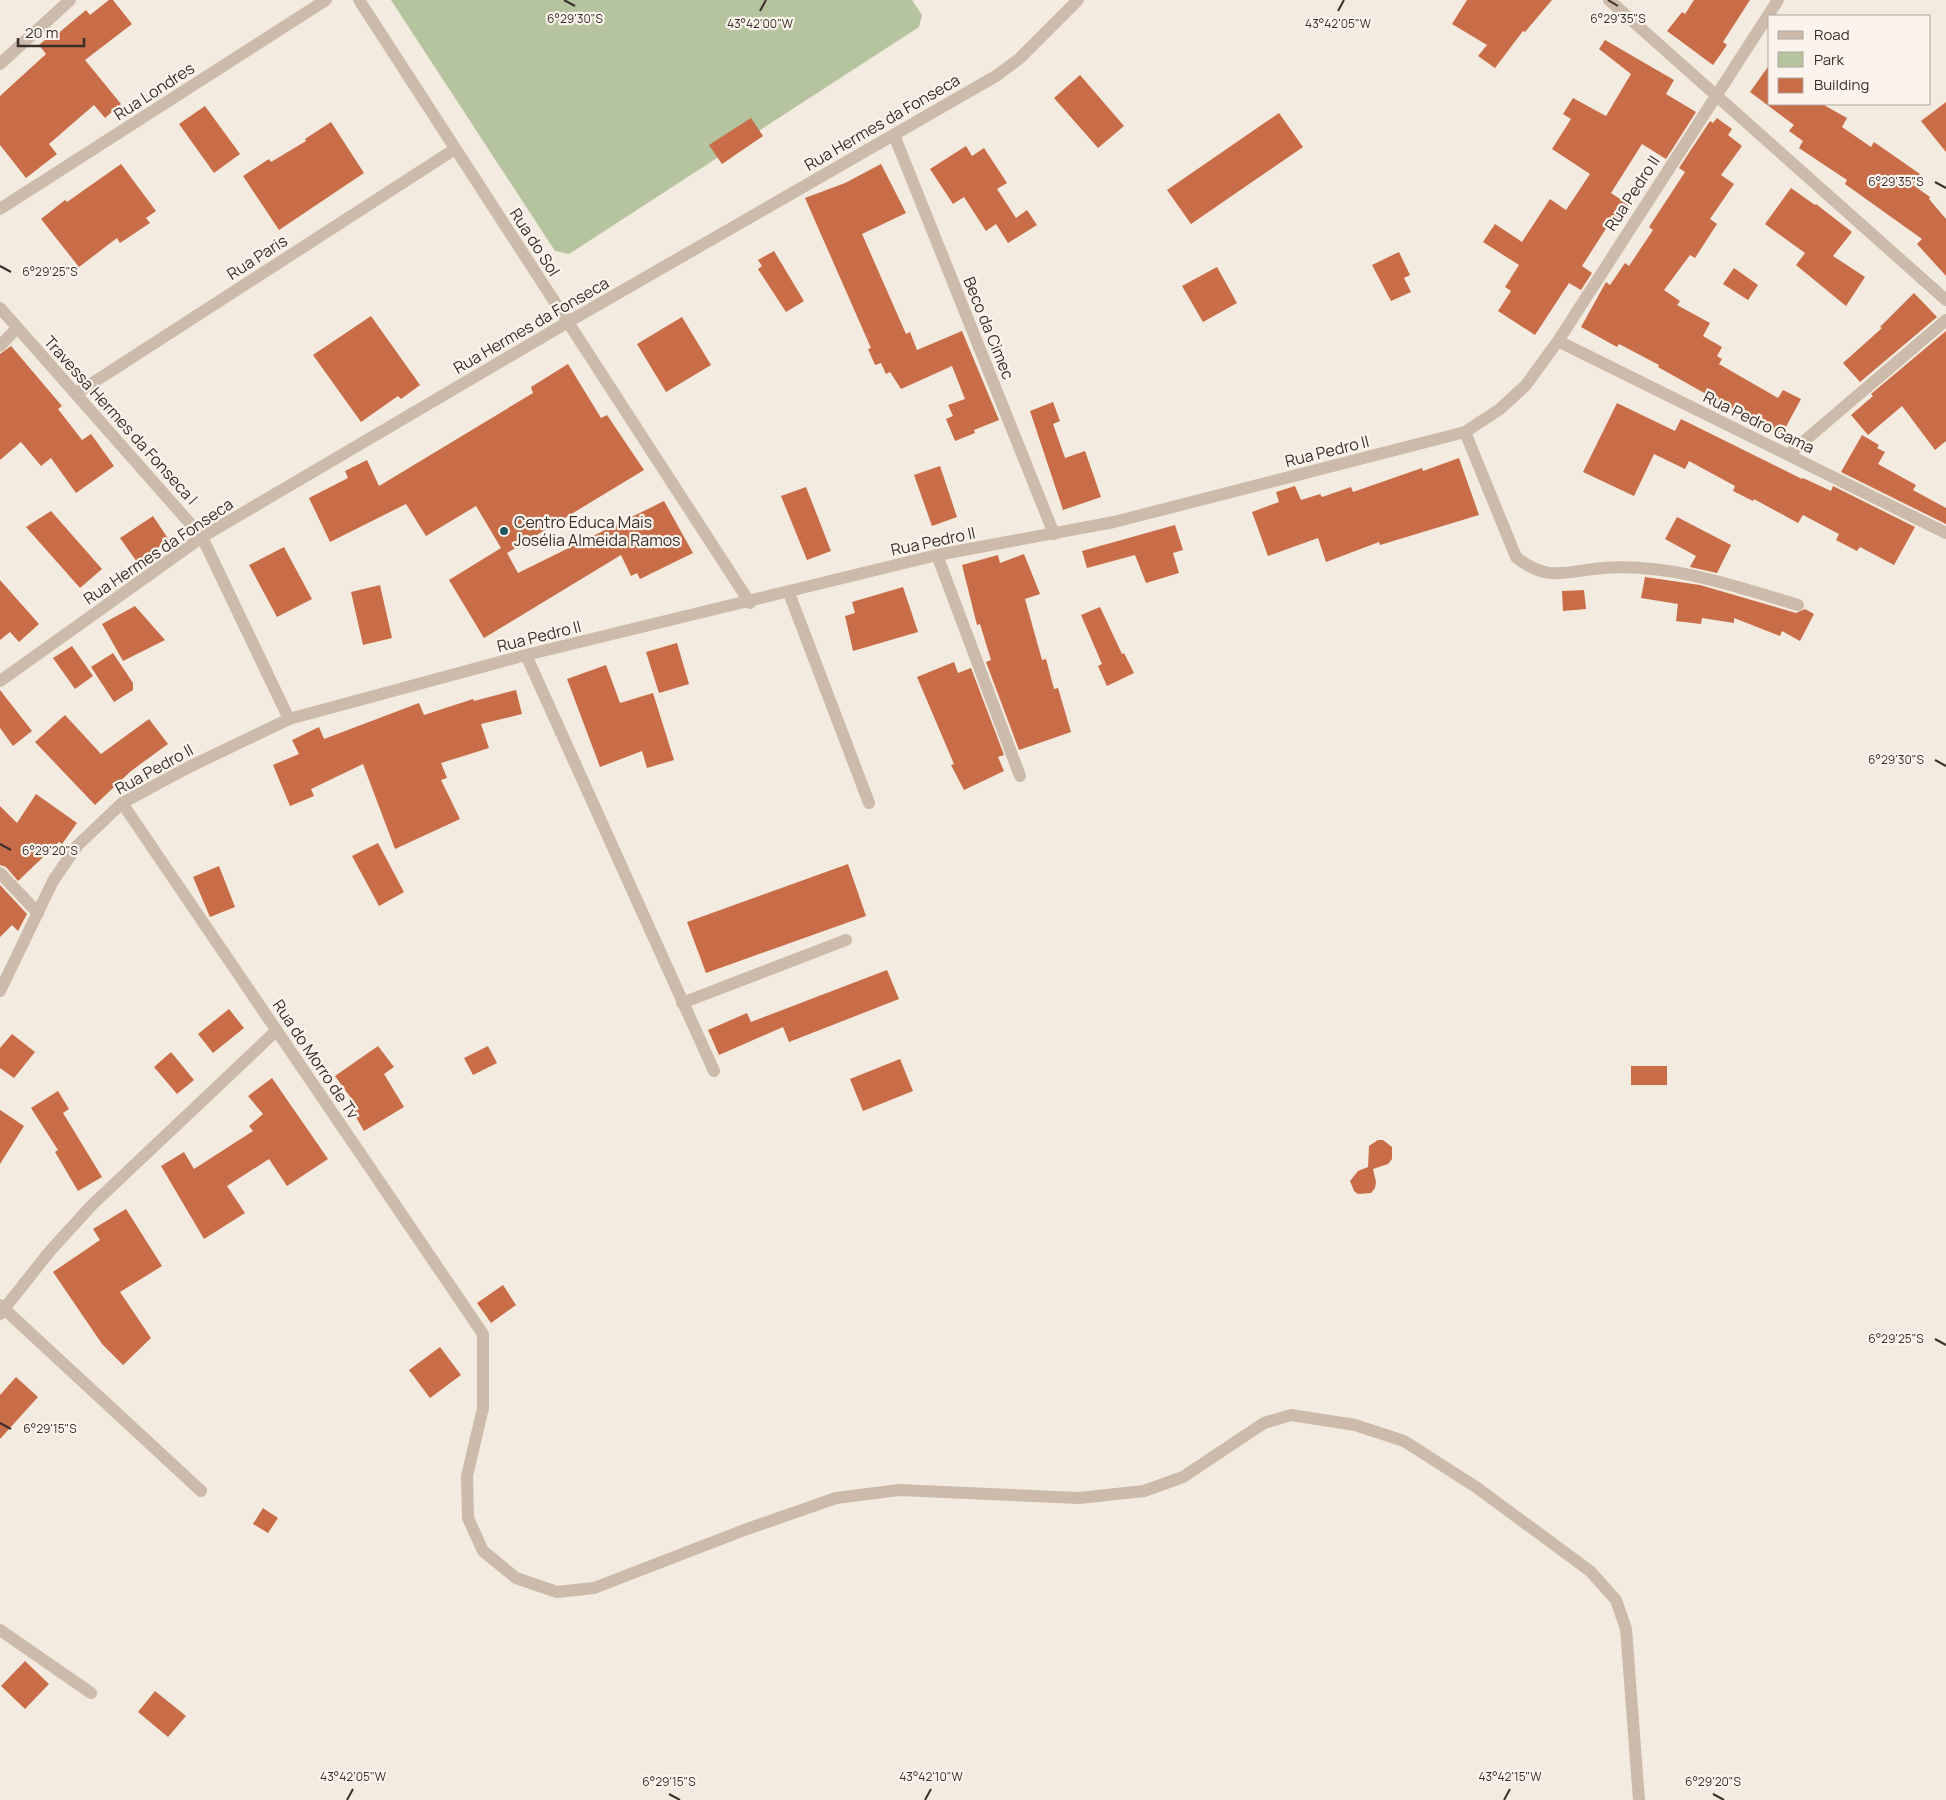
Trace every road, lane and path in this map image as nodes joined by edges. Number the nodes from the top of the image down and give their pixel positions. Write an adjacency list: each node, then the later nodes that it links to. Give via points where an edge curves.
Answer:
1 (70, 0): 7 (street)
2 (326, 0): 11 (street, Rua Londres)
3 (359, 0): 10 (street, Rua do Sol)
4 (1078, 0): 9 (street, Rua Hermes da Fonseca, via 1019,59 996,76)
5 (1609, 0): 8 (street)
6 (1778, 0): 8 (street, Rua Pedro II)
7 (0, 64)
8 (1714, 96): 12 (street); 17 (street, Rua Pedro II)
9 (894, 135): 15 (street, Rua Hermes da Fonseca); 23 (street, Beco da Cimec)
10 (455, 149): 15 (street, Rua do Sol); 19 (street, Rua Paris)
11 (0, 209)
12 (1946, 300)
13 (0, 308): 16 (street, Travessa Hermes da Fonseca I)
14 (1946, 320): 21 (street)
15 (568, 322): 24 (street, Rua Hermes da Fonseca); 27 (street, Rua do Sol)
16 (17, 328): 18 (street); 19 (street, Travessa Hermes da Fonseca I)
17 (1558, 341): 20 (street, Rua Pedro II, via 1526,385 1500,409); 21 (street, Rua Pedro Gama)
18 (0, 346)
19 (77, 393): 24 (street, Travessa Hermes da Fonseca I)
20 (1465, 432): 23 (street, Rua Pedro II, via 1114,522); 28 (street, via 1516,557 1541,573 1556,575 1604,568 1644,569 1690,576)
21 (1789, 454): 22 (street, Rua Pedro Gama)
22 (1946, 532)
23 (1054, 534): 25 (street, Rua Pedro II)
24 (202, 537): 30 (street, Rua Hermes da Fonseca); 31 (street, Travessa Hermes da Fonseca I)
25 (937, 555): 26 (street, Rua Pedro II); 32 (street)
26 (789, 592): 27 (street, Rua Pedro II); 33 (street)
27 (750, 602): 29 (street, Rua Pedro II)
28 (1798, 605)
29 (526, 655): 31 (street, Rua Pedro II); 39 (street)
30 (0, 681)
31 (289, 719): 34 (street, Rua Pedro II, via 189,766)
32 (1020, 776)
33 (869, 803)
34 (122, 804): 36 (street, Rua Pedro II, via 77,846 53,881); 40 (street, Rua do Morro de Tv)
35 (0, 873): 36 (street)
36 (38, 913): 38 (street, Rua Pedro II)
37 (846, 940): 39 (street)
38 (0, 991)
39 (682, 1003): 41 (street)
40 (276, 1031): 42 (street, via 92,1206); 46 (street, Rua do Morro de Tv, via 483,1334 483,1408 467,1476 468,1518 483,1551 516,1578 556,1592 594,1588 836,1498 899,1490 1080,1498 1144,1491 1183,1477 1264,1423 1291,1415 1355,1425 1404,1441 1476,1488 1582,1566 1616,1600 1626,1629)
41 (714, 1071)
42 (1, 1309): 43 (street)
43 (201, 1491)
44 (0, 1630): 45 (street)
45 (92, 1694)
46 (1639, 1800)

